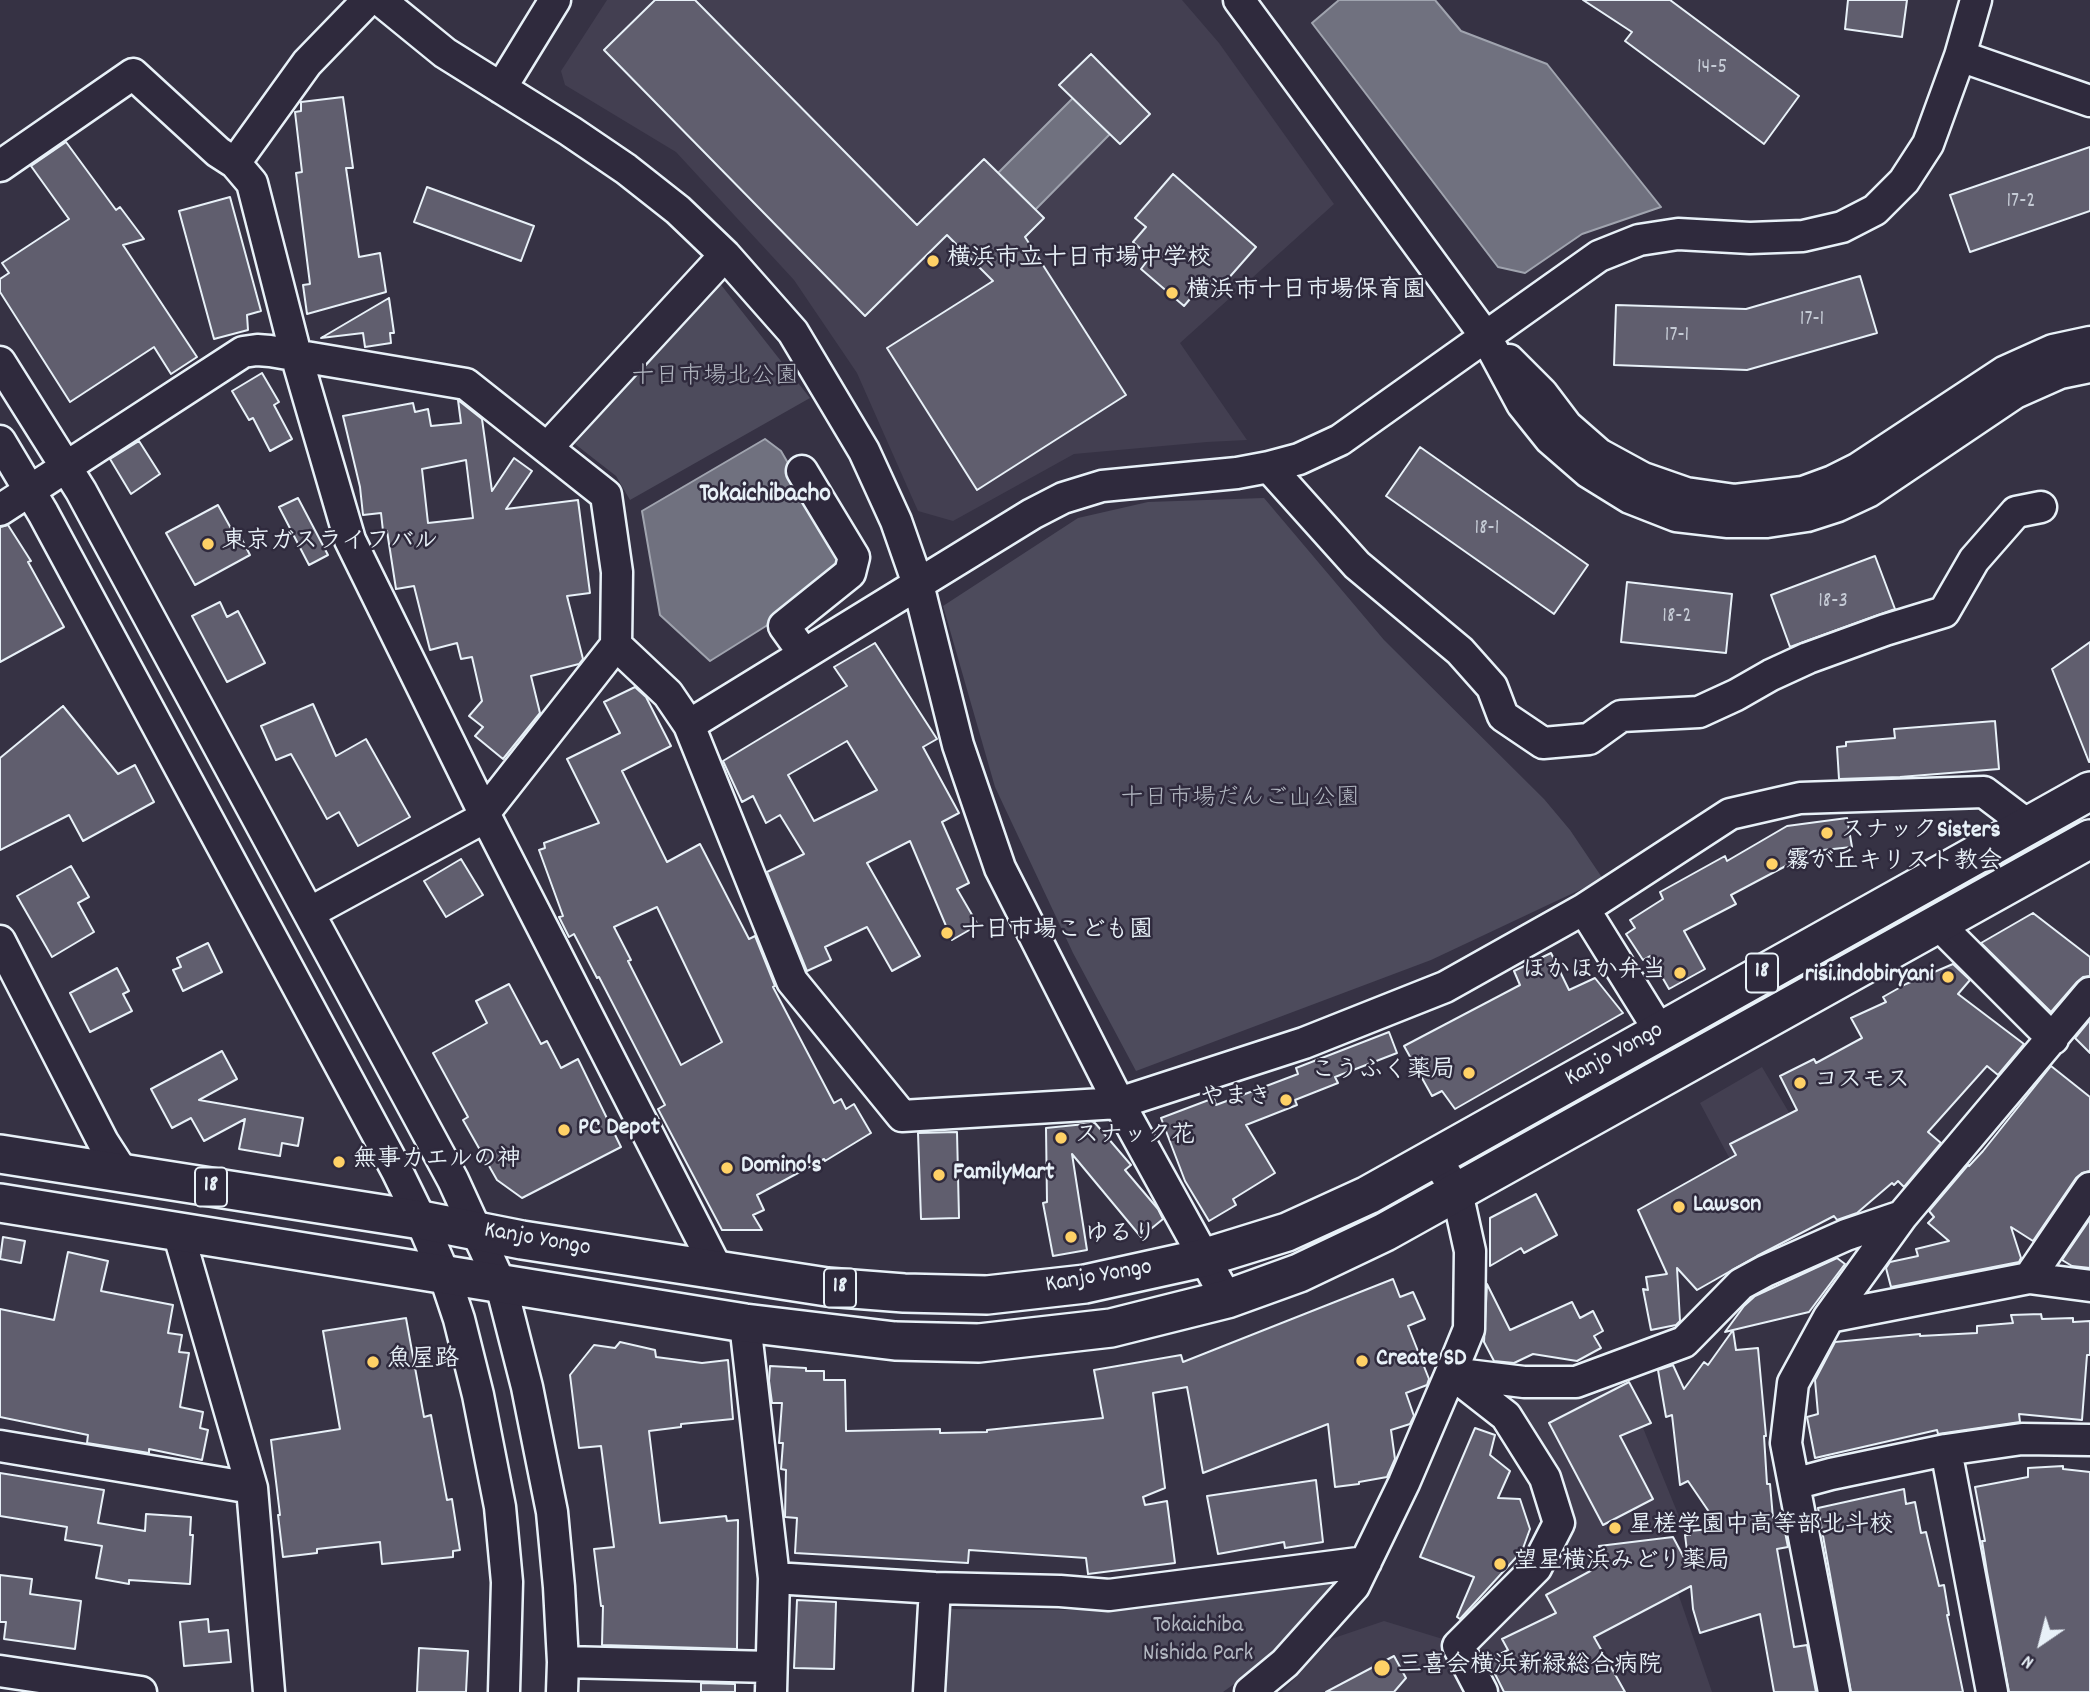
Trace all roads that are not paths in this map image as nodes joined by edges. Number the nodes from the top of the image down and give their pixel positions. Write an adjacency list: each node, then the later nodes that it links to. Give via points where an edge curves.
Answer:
1 (369, 0): 9 (street, via 307,63)
2 (380, 0): 7 (street, via 445,53)
3 (555, 0): 7 (street)
4 (1239, 0): 12 (street)
5 (1976, 0): 6 (street)
6 (1961, 56): 8 (street); 12 (street, via 1928,144 1904,181 1875,210 1842,227 1803,236 1678,234 1639,240 1599,256)
7 (501, 88): 11 (street, via 626,169)
8 (2090, 101)
9 (235, 163): 10 (street, via 133,74); 14 (street, via 252,183)
10 (0, 166)
11 (724, 255): 18 (street); 25 (street, via 793,332 864,451)
12 (1486, 337): 13 (street, via 1598,454 1686,494 1735,500 1803,492 1833,481 2004,372 2053,349); 16 (street, via 1522,404 1550,439 1588,472 1630,499 1676,516 1728,522 1767,522 1838,506 1868,492 2015,393 2060,373); 20 (street, via 1340,440)
13 (2090, 342)
14 (296, 355): 18 (street, via 466,384); 19 (street, via 243,352); 30 (street, via 350,540)
15 (0, 362): 19 (street)
16 (2090, 367)
17 (0, 441): 22 (street)
18 (547, 448): 26 (street, via 606,495 617,572)
19 (66, 467): 22 (street); 34 (street)
20 (1269, 467): 23 (street, via 1357,565 1460,651 1492,687 1503,716 1543,743 1589,739 1620,716 1699,712 1808,658 1944,612 1974,560 2017,512); 25 (street, via 1102,486 1063,498)
21 (802, 471): 27 (street, via 854,558 850,573 783,626)
22 (30, 491): 24 (street); 48 (street)
23 (2041, 507)
24 (0, 510)
25 (918, 584): 27 (street); 40 (street, via 958,745 1000,867)
26 (616, 645): 28 (street, via 668,694); 30 (street)
27 (804, 654): 28 (street)
28 (688, 725): 40 (street, via 792,981 902,1116)
29 (2090, 791): 31 (main road, Kanjo Yongo / 18)
30 (484, 813): 34 (street, via 478,821); 52 (street)
31 (2029, 826): 33 (street, via 1984,792 1800,797 1730,814); 38 (main road, Kanjo Yongo / 18)
32 (2090, 839): 35 (main road, Kanjo Yongo / 18)
33 (1584, 909): 38 (street); 40 (street, via 1445,987 1304,1043)
34 (309, 913): 49 (street)
35 (1938, 924): 39 (street); 45 (main road, Kanjo Yongo / 18)
36 (0, 941): 43 (street)
37 (2090, 993): 39 (street)
38 (1659, 1030): 42 (main road, Kanjo Yongo / 18)
39 (2053, 1039): 47 (street)
40 (1119, 1102): 51 (street)
41 (0, 1154): 43 (main road, Kanjo Yongo / 18)
42 (1435, 1157): 45 (street); 51 (main road, Kanjo Yongo / 18, via 1368,1195 1287,1232)
43 (123, 1173): 48 (main road, Kanjo Yongo / 18)
44 (2090, 1188): 54 (street)
45 (1457, 1192): 57 (main road, Kanjo Yongo / 18, via 1299,1273); 60 (street, via 1470,1251 1469,1329)
46 (0, 1203): 50 (main road, Kanjo Yongo / 18)
47 (1902, 1216): 58 (street); 60 (street, via 1826,1244 1741,1284 1684,1342 1576,1382 1524,1382)
48 (421, 1220): 49 (main road, Kanjo Yongo / 18); 53 (street)
49 (477, 1230): 52 (main road, Kanjo Yongo / 18); 55 (street)
50 (178, 1232): 53 (main road, Kanjo Yongo / 18); 65 (street)
51 (1203, 1258): 52 (main road, Kanjo Yongo / 18, via 1085,1284 987,1295 827,1287); 57 (street)
52 (718, 1270)
53 (444, 1274): 55 (main road, Kanjo Yongo / 18); 74 (street, via 478,1395 500,1507 507,1582)
54 (2029, 1278): 56 (street); 58 (street)
55 (501, 1284): 59 (main road, Kanjo Yongo / 18); 69 (street, via 552,1512)
56 (2090, 1286)
57 (1227, 1299): 59 (main road, Kanjo Yongo / 18, via 1111,1328 979,1343 895,1341)
58 (1829, 1317): 64 (street, via 1793,1382 1786,1443)
59 (745, 1323): 67 (street)
60 (1451, 1373): 66 (street); 78 (street, via 1506,1416 1545,1478 1559,1523 1536,1568 1458,1646)
61 (2090, 1440): 63 (street, via 2022,1439)
62 (0, 1446): 65 (street)
63 (1946, 1450): 64 (street); 80 (street)
64 (1794, 1484): 79 (street)
65 (252, 1488): 73 (street)
66 (1366, 1562): 68 (street, via 1109,1595); 77 (street, via 1354,1586 1285,1663)
67 (775, 1578): 68 (street); 71 (street)
68 (935, 1588): 76 (street)
69 (563, 1662): 71 (street); 75 (street)
70 (0, 1671): 72 (street)
71 (771, 1680)
72 (141, 1692)
73 (269, 1692)
74 (504, 1692)
75 (562, 1692)
76 (929, 1692)
77 (1250, 1692)
78 (1482, 1692)
79 (1834, 1692)
80 (1992, 1692)

